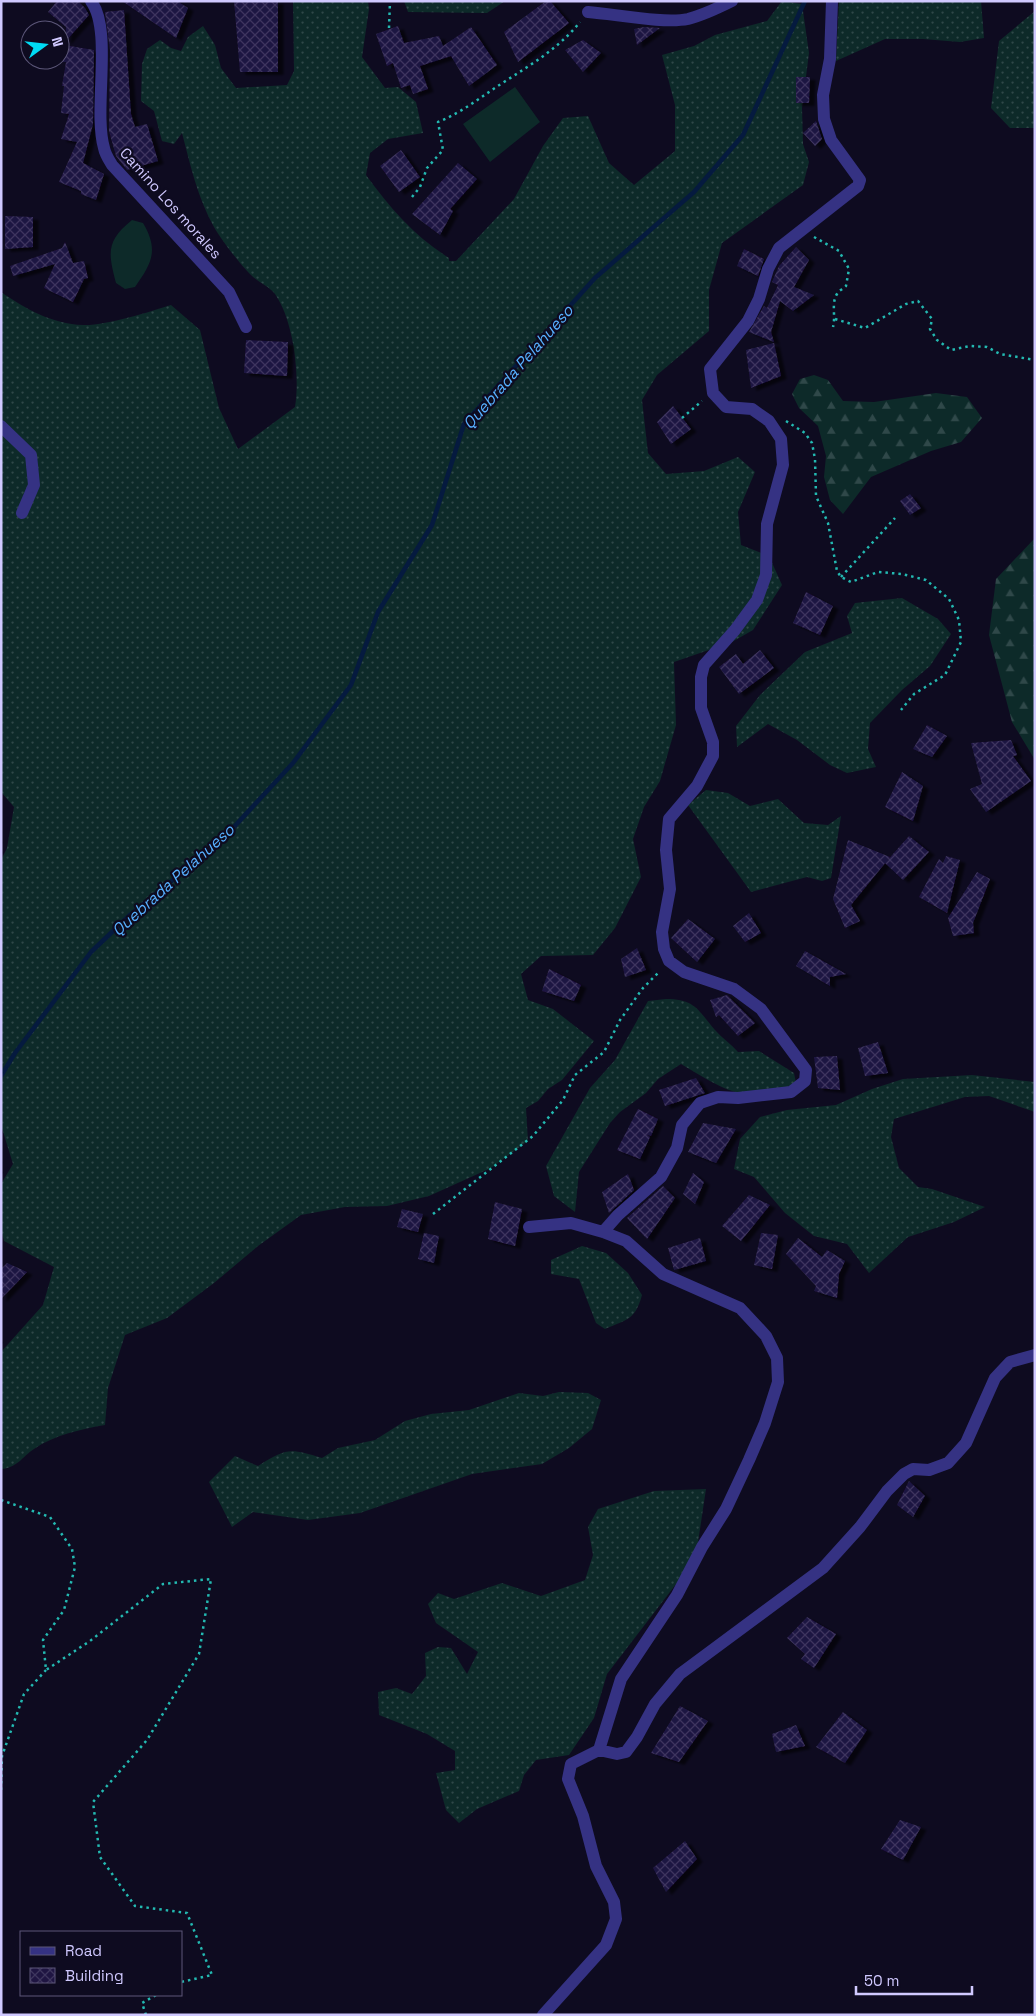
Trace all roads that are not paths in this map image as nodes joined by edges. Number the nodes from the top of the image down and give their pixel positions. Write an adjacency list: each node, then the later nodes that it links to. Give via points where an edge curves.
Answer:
1 (91, 1): 5 (street, Camino Los morales, via 100,33 104,150 112,165 229,292)
2 (732, 1): 4 (street, via 687,19 668,21)
3 (832, 1): 9 (street, via 830,60 823,95 824,119 830,140 860,180 858,186 779,248 748,321 710,369 714,393 726,407 752,410 769,421 778,432 784,456 767,524 766,575 757,600 704,665 701,708 713,742 713,756 697,786 670,819 666,850 670,889 662,932 669,960 684,972 734,989 761,1009 806,1070 805,1081 791,1092 718,1097 700,1103 682,1125 677,1148 661,1177 618,1215)
4 (588, 12)
5 (246, 327)
6 (1, 426): 7 (street, via 31,454 34,485)
7 (22, 513)
8 (529, 1226): 9 (street, via 570,1223)
9 (604, 1232): 11 (street, via 626,1242 663,1274 740,1308 766,1336 777,1358 778,1382 765,1423 726,1509 677,1595 622,1679)
10 (1035, 1355): 11 (street, via 1010,1362 995,1378 966,1443 948,1463 929,1470 913,1469 904,1474 823,1568 680,1674 655,1704 626,1752 618,1754)
11 (599, 1750): 12 (street, via 571,1764 568,1779 584,1816 596,1866 614,1902 616,1919 606,1946)
12 (543, 2015)

